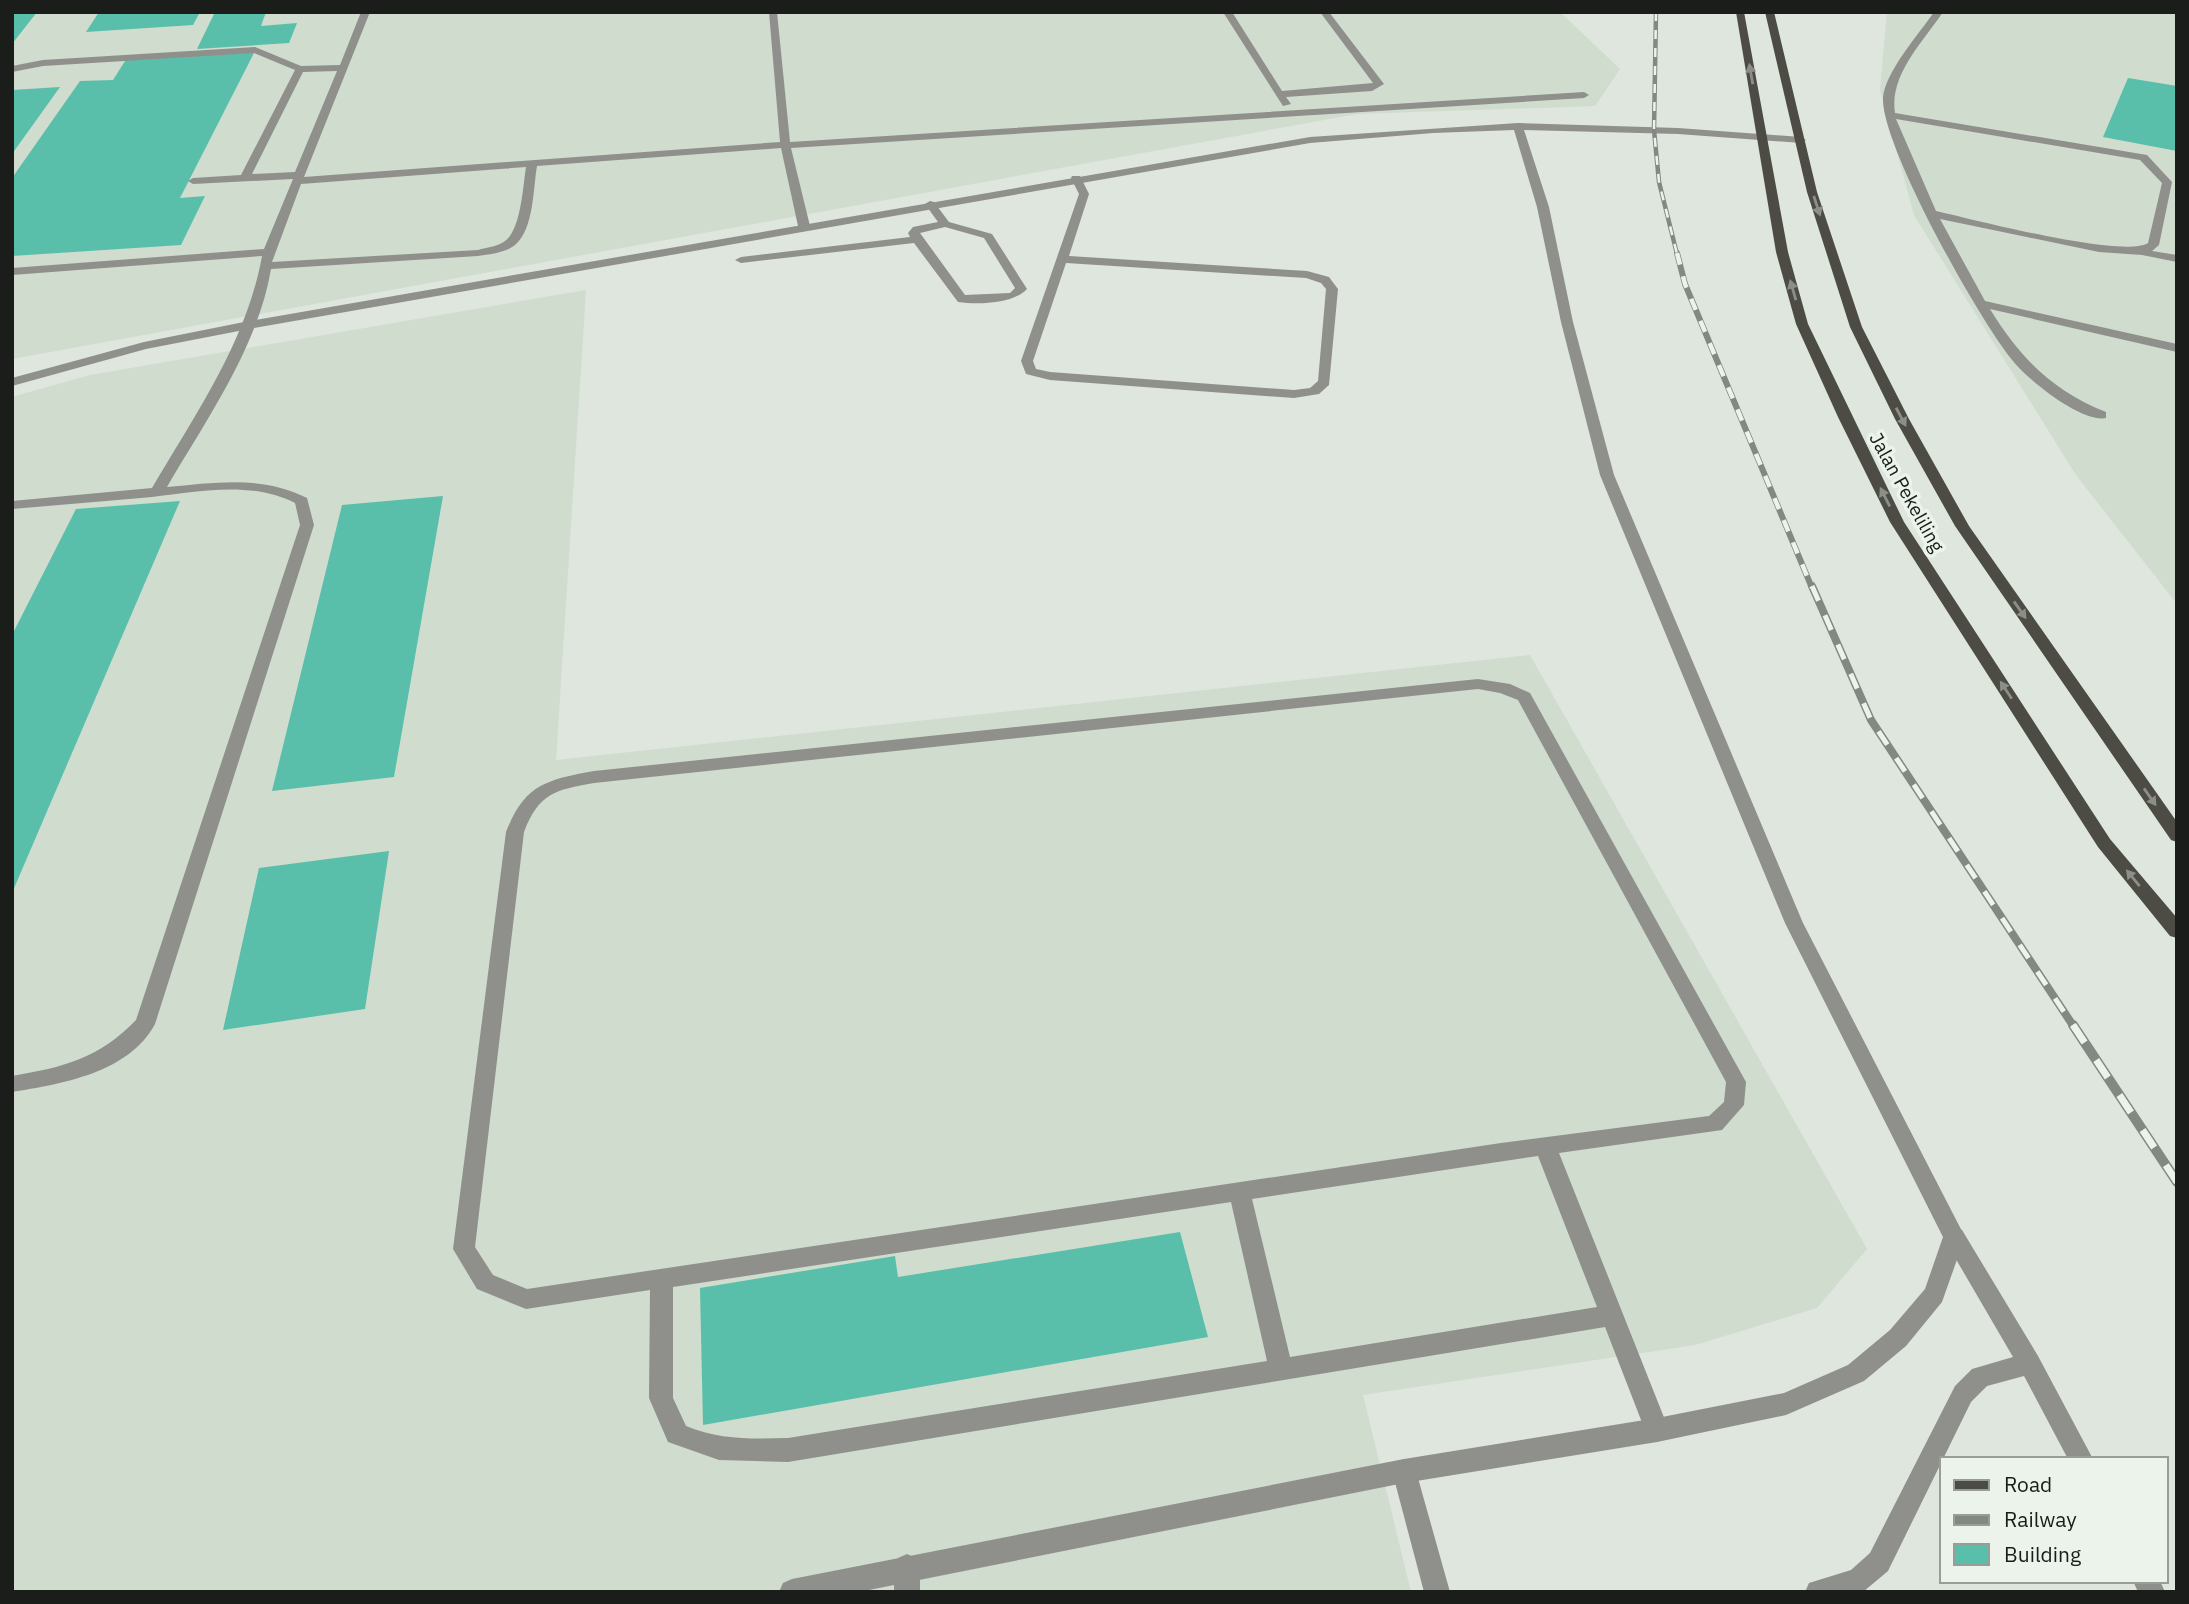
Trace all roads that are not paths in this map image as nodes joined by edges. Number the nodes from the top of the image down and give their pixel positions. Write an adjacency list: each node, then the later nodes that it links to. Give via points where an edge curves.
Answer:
1 (366, 12): 8 (street)
2 (773, 12): 18 (street)
3 (1227, 12): 11 (street)
4 (1324, 12): 11 (street, via 1379,84)
5 (1740, 12): 16 (main road, Jalan Pekeliling, one-way to 5)
6 (1769, 12): 17 (main road, Jalan Pekeliling)
7 (1939, 12): 14 (street, via 1893,82)
8 (340, 68): 10 (street); 21 (street)
9 (12, 69): 10 (street, via 43,63 255,50)
10 (300, 69): 20 (street)
11 (1280, 94): 13 (street)
12 (1584, 94): 13 (street)
13 (1291, 113): 18 (street)
14 (1888, 115): 25 (street); 31 (street, via 2143,157 2167,182 2152,245)
15 (1518, 126): 16 (street); 22 (street, via 1423,128 1322,138); 49 (street, via 1543,208 1607,475 1794,923)
16 (1762, 136): 17 (street); 45 (main road, Jalan Pekeliling, one-way to 16, via 2104,843 1897,523 1802,324 1782,252)
17 (1801, 139): 44 (main road, Jalan Pekeliling, one-way to 44, via 1812,192 1856,327 1902,419 1962,526)
18 (785, 145): 19 (street); 27 (street)
19 (531, 163): 21 (street); 35 (street, via 520,231 513,241 498,248)
20 (245, 178): 21 (street); 23 (street)
21 (298, 178): 29 (street)
22 (1076, 178): 24 (street); 32 (street, via 1084,194)
23 (193, 181)
24 (930, 204): 26 (street); 27 (street)
25 (1933, 214): 31 (street, via 2099,249); 37 (street)
26 (945, 224): 28 (street, via 917,229); 28 (street, via 988,236 1021,289 1019,293 962,299)
27 (798, 227): 30 (street); 38 (street)
28 (917, 239): 30 (street)
29 (268, 252): 35 (street); 36 (street)
30 (808, 252): 34 (street)
31 (2141, 252): 33 (street)
32 (1062, 258): 32 (street, via 1027,361 1031,371 1294,394 1314,391 1324,382 1332,289 1325,279)
33 (2177, 259)
34 (741, 260)
35 (267, 266): 38 (street)
36 (12, 272)
37 (1979, 303): 39 (street); 41 (street, via 2016,358 2036,377 2063,397)
38 (249, 325): 40 (street, via 144,346); 42 (street)
39 (2177, 348)
40 (12, 382)
41 (2101, 415)
42 (157, 492): 43 (street); 46 (street, via 239,486 290,493 302,501 307,525 145,1024 109,1058 76,1073)
43 (12, 505)
44 (2177, 836)
45 (2177, 931)
46 (12, 1084)
47 (1546, 1148): 48 (street); 50 (street, via 1715,1124 1734,1105 1736,1082 1524,698 1504,688 1478,684 594,777 548,787 524,806 515,832 464,1249 485,1282 526,1299); 51 (street)
48 (1240, 1191): 50 (street); 53 (street)
49 (1954, 1237): 52 (street); 54 (street, via 1934,1295 1898,1338 1856,1374 1786,1404)
50 (662, 1279): 53 (street, via 661,1398 677,1434 706,1448 788,1450)
51 (1613, 1315): 53 (street); 54 (street)
52 (2030, 1364): 55 (street); 60 (street, via 1980,1377 1963,1394 1879,1562 1858,1581)
53 (1282, 1368)
54 (1657, 1430): 56 (street)
55 (2080, 1457)
56 (1404, 1471): 57 (street); 59 (street)
57 (907, 1579): 58 (street)
58 (792, 1592)
59 (1437, 1592)
60 (1818, 1592)

